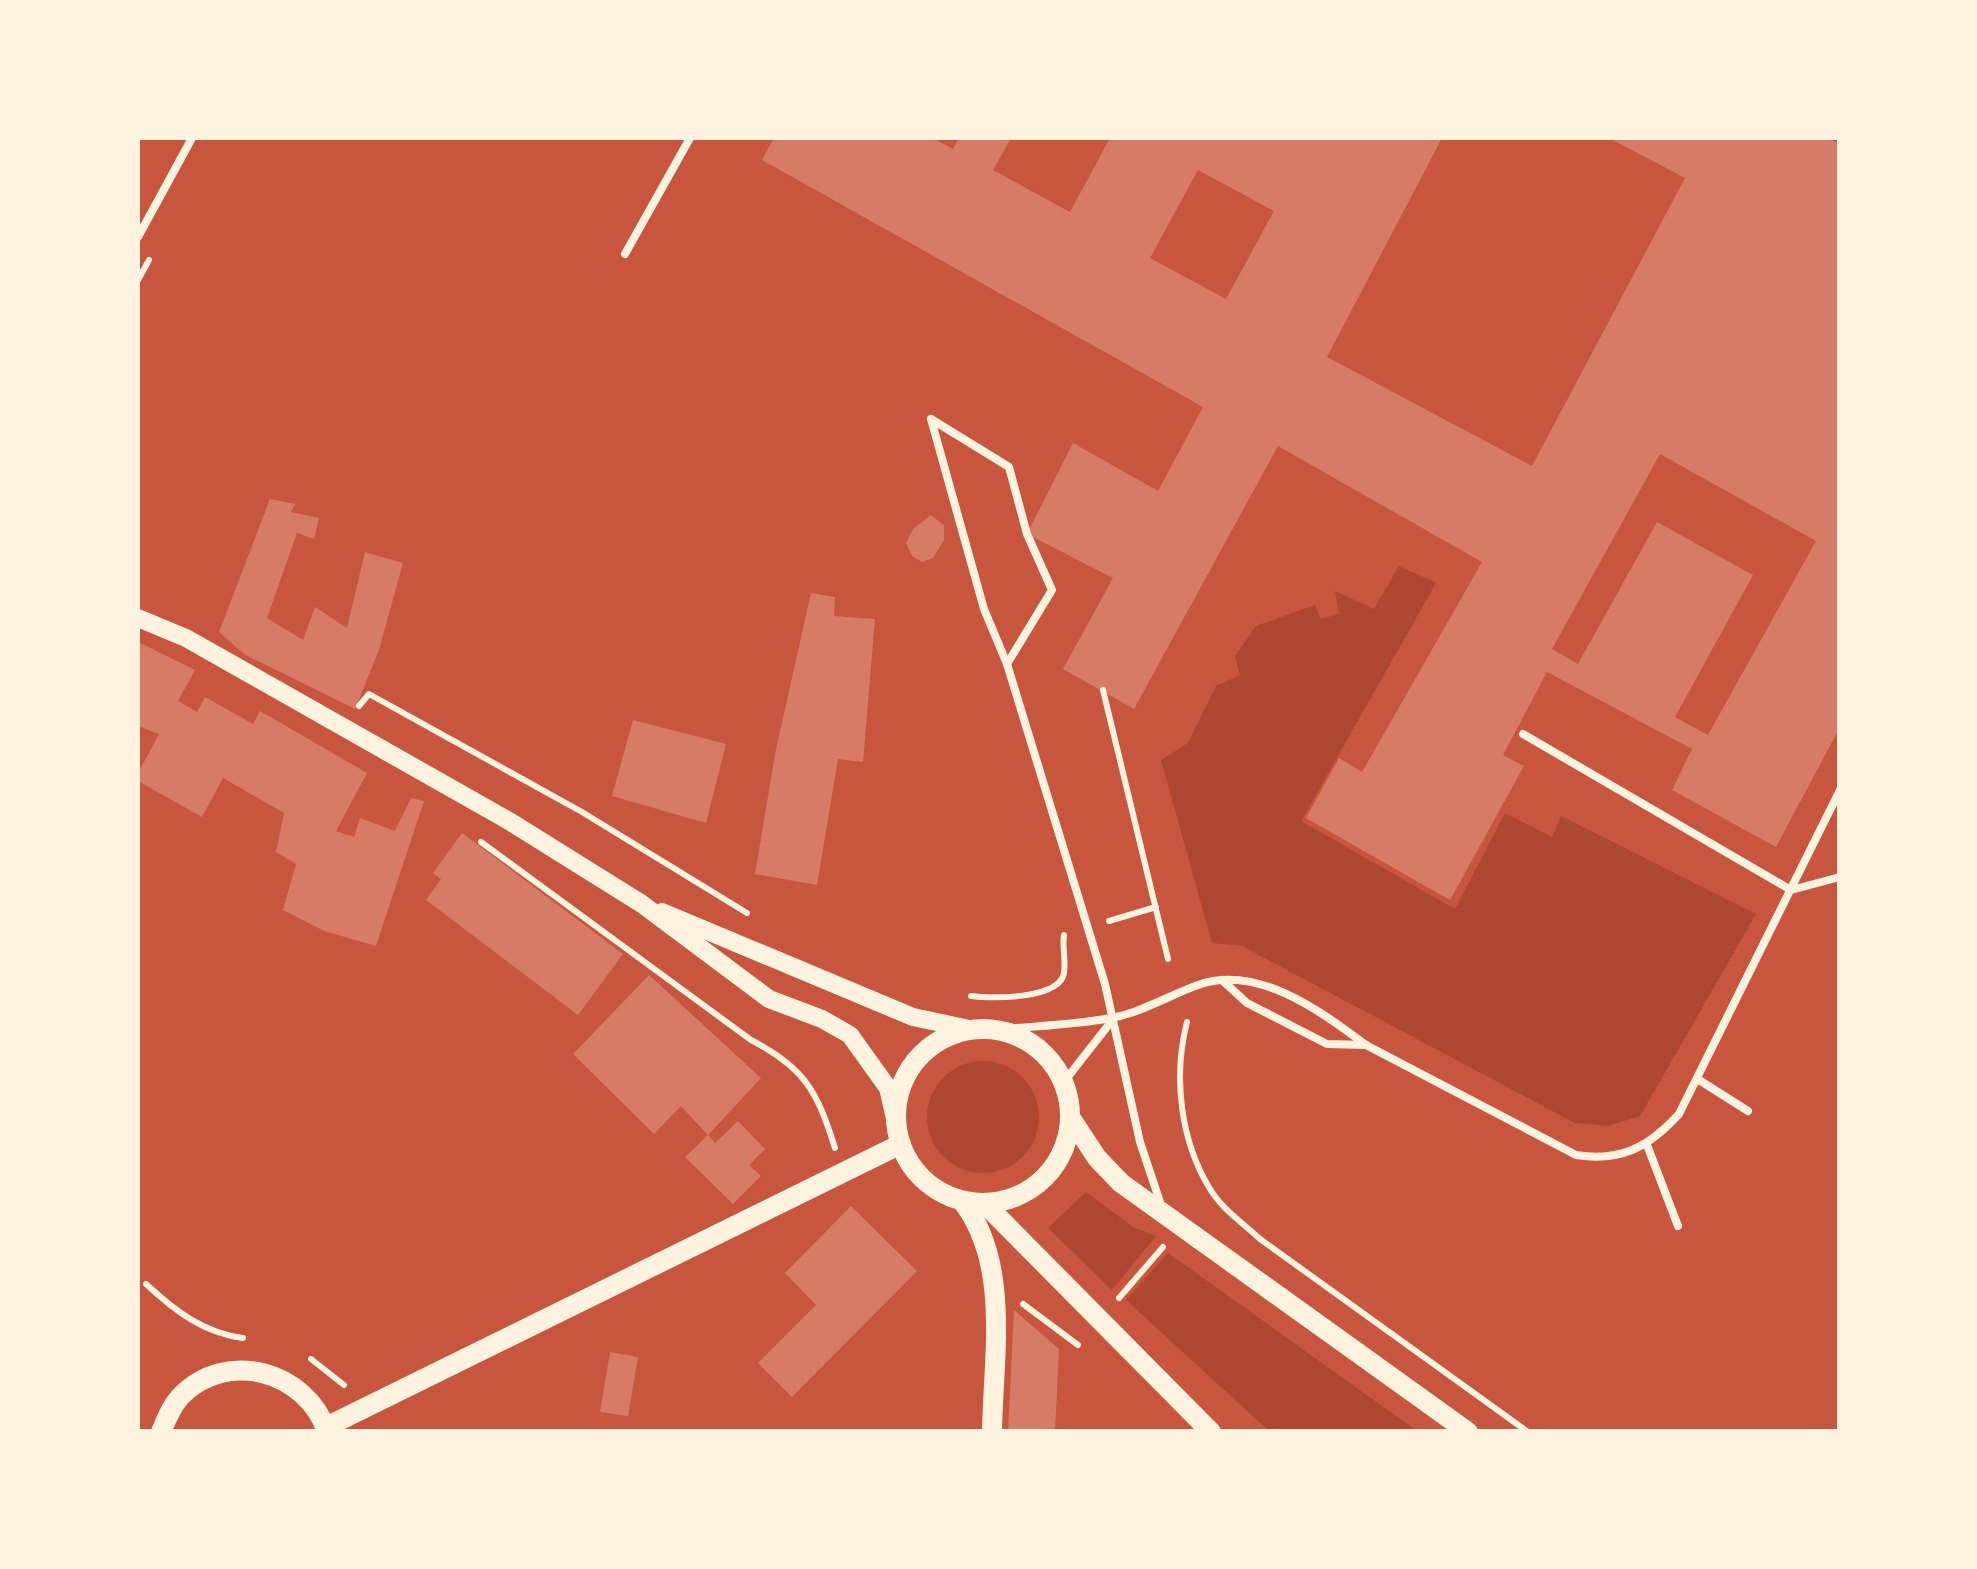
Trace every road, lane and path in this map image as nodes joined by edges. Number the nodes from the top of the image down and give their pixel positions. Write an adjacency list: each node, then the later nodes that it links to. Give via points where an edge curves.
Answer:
1 (192, 138): 3 (lane)
2 (690, 138): 4 (lane)
3 (138, 237)
4 (625, 254)
5 (138, 618): 14 (street, via 367,740)
6 (1007, 664): 6 (lane, via 1052,590 1027,534 1009,467 932,419 984,609); 17 (lane)
7 (1103, 690): 15 (path)
8 (353, 713): 16 (path, via 370,694 582,812)
9 (1523, 734): 13 (lane)
10 (1840, 790): 13 (lane)
11 (470, 834): 29 (path, via 750,1040 780,1055 806,1080)
12 (1840, 877): 13 (lane)
13 (1790, 890): 25 (lane)
14 (642, 904): 23 (street, via 913,1017); 30 (street, via 769,1000 850,1036 888,1088)
15 (1156, 906): 17 (path); 18 (path)
16 (762, 923)
17 (1087, 928): 20 (path, via 1062,935 1064,976 1056,987 1016,996); 21 (lane)
18 (1168, 959)
19 (1222, 980): 21 (lane); 24 (lane, via 1265,984); 24 (lane, via 1246,1004 1326,1044)
20 (961, 995)
21 (1114, 1018): 23 (lane); 26 (lane); 34 (lane, via 1136,1130)
22 (1187, 1022): 43 (path, via 1180,1067 1188,1136 1221,1203 1260,1239)
23 (984, 1030): 26 (main road, via 1029,1042); 30 (main road, via 940,1041 912,1065 896,1096)
24 (1366, 1045): 31 (lane, via 1576,1154 1612,1157)
25 (1699, 1080): 27 (lane); 31 (lane, via 1679,1114)
26 (1064, 1083): 28 (main road)
27 (1748, 1111)
28 (1070, 1117): 33 (main road, via 1068,1140 1046,1178 1028,1192); 34 (main road, via 1121,1184)
29 (830, 1131)
30 (899, 1133): 32 (main road, via 920,1176); 38 (main road)
31 (1646, 1145): 35 (lane)
32 (962, 1202): 33 (main road); 40 (main road, via 984,1241 993,1284)
33 (985, 1204): 41 (main road)
34 (1165, 1216): 42 (main road)
35 (1678, 1226)
36 (1165, 1244): 37 (path)
37 (1118, 1299)
38 (327, 1429): 39 (main road, via 300,1390 276,1375 248,1370 220,1373 192,1387 172,1407)
39 (161, 1432)
40 (992, 1432)
41 (1211, 1432)
42 (1468, 1432)
43 (1528, 1432)

